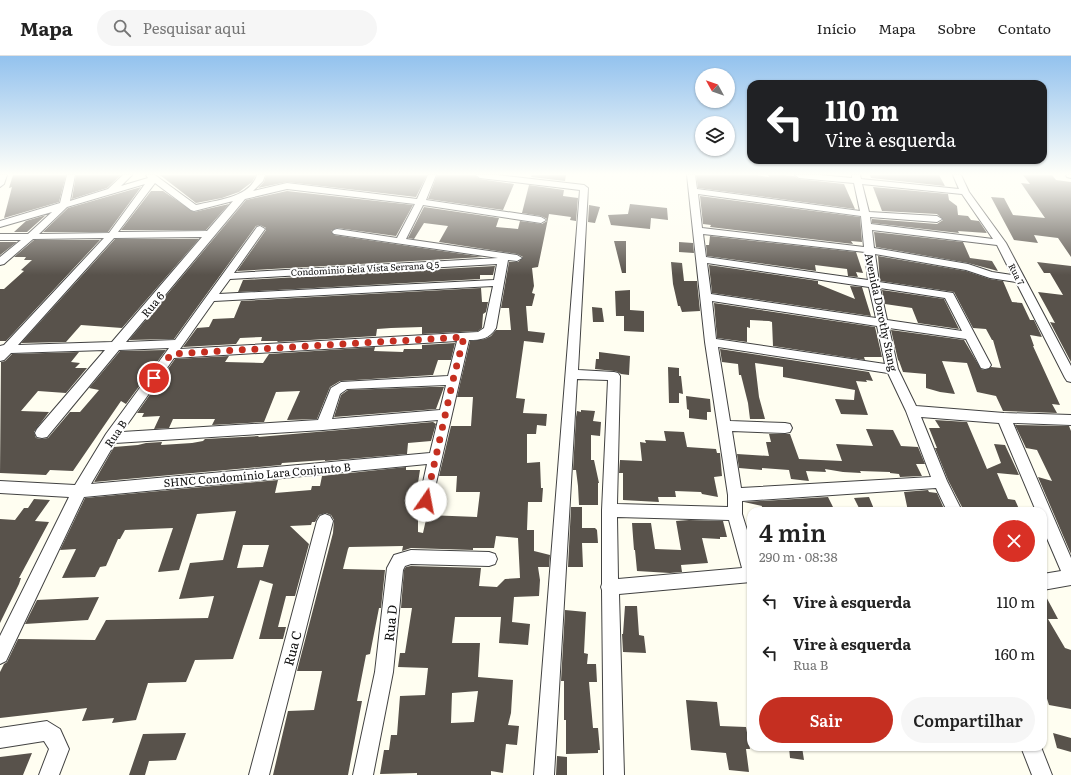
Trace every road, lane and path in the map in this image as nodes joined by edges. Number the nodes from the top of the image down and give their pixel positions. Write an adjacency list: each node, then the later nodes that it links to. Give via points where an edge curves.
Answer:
1 (50, 209): 15 (street)
2 (60, 209): 21 (street)
3 (130, 209): 22 (street)
4 (232, 209): 20 (street, Rua 6)
5 (417, 209): 24 (street)
6 (460, 209): 14 (street)
7 (583, 209): 46 (street)
8 (695, 209): 18 (street)
9 (824, 209): 12 (street)
10 (863, 209): 12 (street, Avenida Dorothy Stang)
11 (977, 209): 25 (street, Rua 7)
12 (864, 214): 13 (street); 16 (street, Avenida Dorothy Stang)
13 (937, 219)
14 (541, 220)
15 (0, 224)
16 (866, 226): 25 (street); 26 (street, Avenida Dorothy Stang)
17 (260, 229): 31 (street, Rua B)
18 (697, 230): 26 (street); 29 (street)
19 (337, 232): 24 (street, Condominio Bela Vista Serrana Q 5)
20 (210, 234): 22 (street); 41 (street, Rua 6)
21 (31, 236): 22 (street); 23 (street); 30 (street)
22 (111, 236): 43 (street)
23 (0, 237)
24 (400, 241): 28 (street, Condominio Bela Vista Serrana Q 5)
25 (1001, 243): 32 (street, Rua 7)
26 (868, 250): 32 (street, via 968,267 990,275); 34 (street, Avenida Dorothy Stang)
27 (517, 258): 28 (street, Condominio Bela Vista Serrana Q 5)
28 (504, 259): 31 (street, Condominio Bela Vista Serrana Q 5); 33 (street)
29 (701, 259): 34 (street); 36 (street)
30 (0, 262)
31 (227, 276): 35 (street, Rua B)
32 (1019, 279): 47 (street, Rua 7)
33 (498, 283): 35 (street); 39 (street, via 487,334)
34 (874, 284): 37 (street, Avenida Dorothy Stang); 38 (street, via 949,295)
35 (211, 298): 42 (street, Rua B)
36 (705, 298): 37 (street); 40 (street)
37 (884, 325): 38 (street); 45 (street, Avenida Dorothy Stang)
38 (971, 336): 44 (street)
39 (464, 337): 42 (street); 48 (street)
40 (711, 342): 45 (street); 54 (street)
41 (116, 346): 42 (street); 43 (street); 56 (street, Rua 6)
42 (175, 349): 57 (street, Rua B)
43 (3, 351)
44 (985, 365)
45 (892, 369): 49 (street, Avenida Dorothy Stang)
46 (571, 374): 66 (street, via 614,376); 82 (street)
47 (1071, 378)
48 (453, 380): 50 (street); 53 (street, via 345,385 336,391)
49 (912, 411): 51 (street); 59 (street, Avenida Dorothy Stang)
50 (446, 414): 53 (street); 58 (street)
51 (1004, 418): 52 (street); 65 (street)
52 (1071, 420)
53 (323, 424): 57 (street)
54 (724, 426): 55 (street); 62 (street)
55 (785, 428)
56 (42, 433)
57 (111, 438): 61 (street, Rua B)
58 (436, 458): 61 (street, SHNC Condomínio Lara Conjunto B); 63 (street)
59 (940, 482): 62 (street); 64 (street, Avenida Dorothy Stang)
60 (1, 488): 61 (street, SHNC Condomínio Lara Conjunto B)
61 (79, 491): 76 (street, Rua B)
62 (735, 495): 67 (street)
63 (426, 501)
64 (953, 507)
65 (1041, 507)
66 (609, 510): 67 (street); 75 (street)
67 (736, 514): 70 (street)
68 (1047, 520): 73 (street)
69 (325, 521): 80 (street, Rua C)
70 (747, 556)
71 (489, 559): 81 (street, Rua D, via 411,557 400,560 395,568 384,672)
72 (747, 575): 75 (street)
73 (1071, 577): 74 (street)
74 (1047, 581)
75 (609, 587): 83 (street)
76 (0, 655)
77 (0, 738): 79 (street, via 47,731 53,736 60,750)
78 (1033, 751): 84 (street)
79 (49, 775)
80 (258, 775)
81 (363, 775)
82 (544, 775)
83 (614, 775)
84 (1042, 775)

